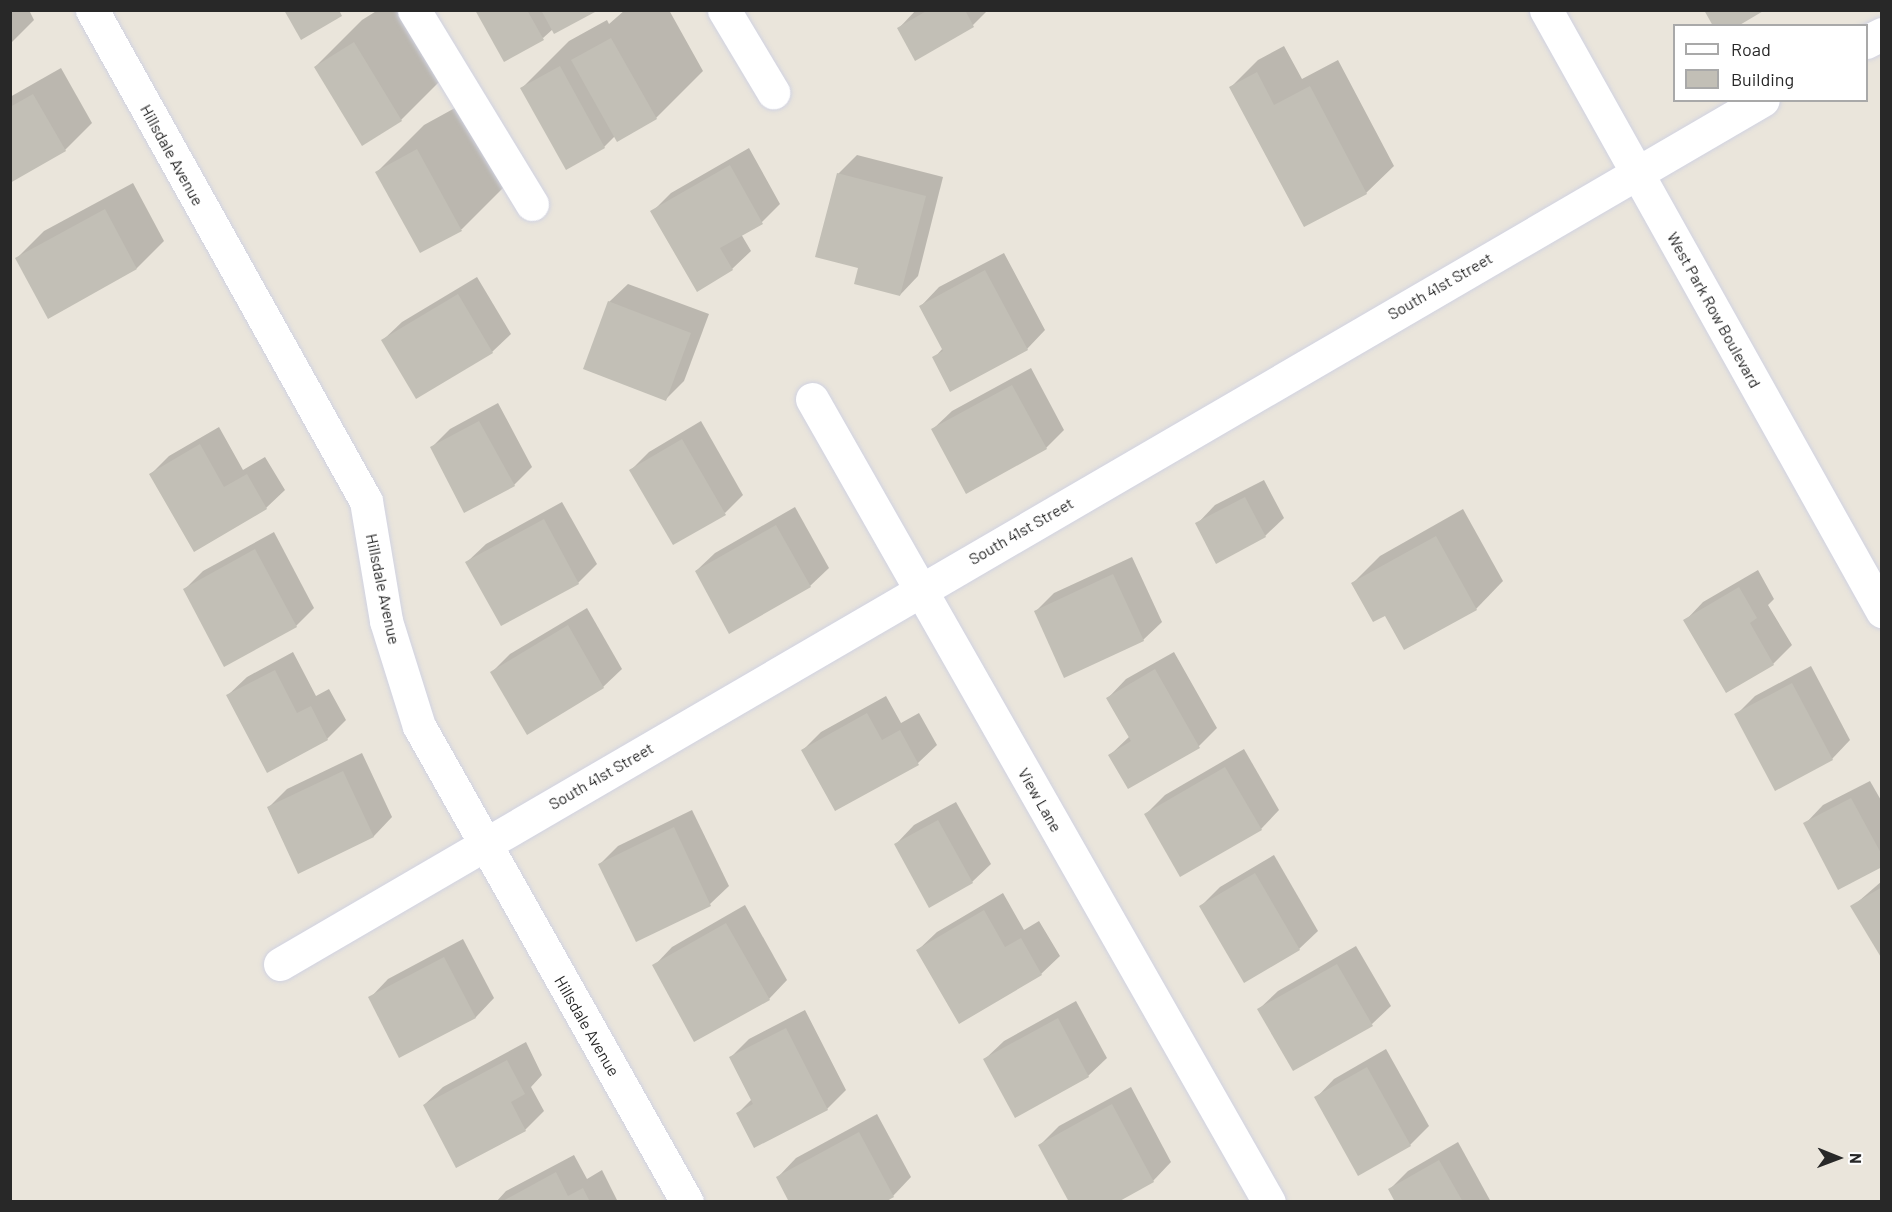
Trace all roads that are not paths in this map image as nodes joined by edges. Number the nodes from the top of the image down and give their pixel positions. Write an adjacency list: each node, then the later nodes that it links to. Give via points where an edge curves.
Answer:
1 (92, 10): 12 (street, Hillsdale Avenue, via 366,501 386,621 419,726)
2 (414, 10): 8 (street)
3 (724, 10): 5 (street)
4 (1546, 10): 7 (street, West Park Row Boulevard)
5 (773, 92)
6 (1759, 102): 7 (street, South 41st Street)
7 (1637, 171): 10 (street, South 41st Street); 11 (street, West Park Row Boulevard)
8 (532, 204)
9 (812, 399): 10 (street, View Lane)
10 (920, 590): 12 (street, South 41st Street); 15 (street, View Lane)
11 (1881, 611)
12 (484, 844): 13 (street, South 41st Street); 14 (street, Hillsdale Avenue)
13 (280, 964)
14 (687, 1202)
15 (1269, 1202)

